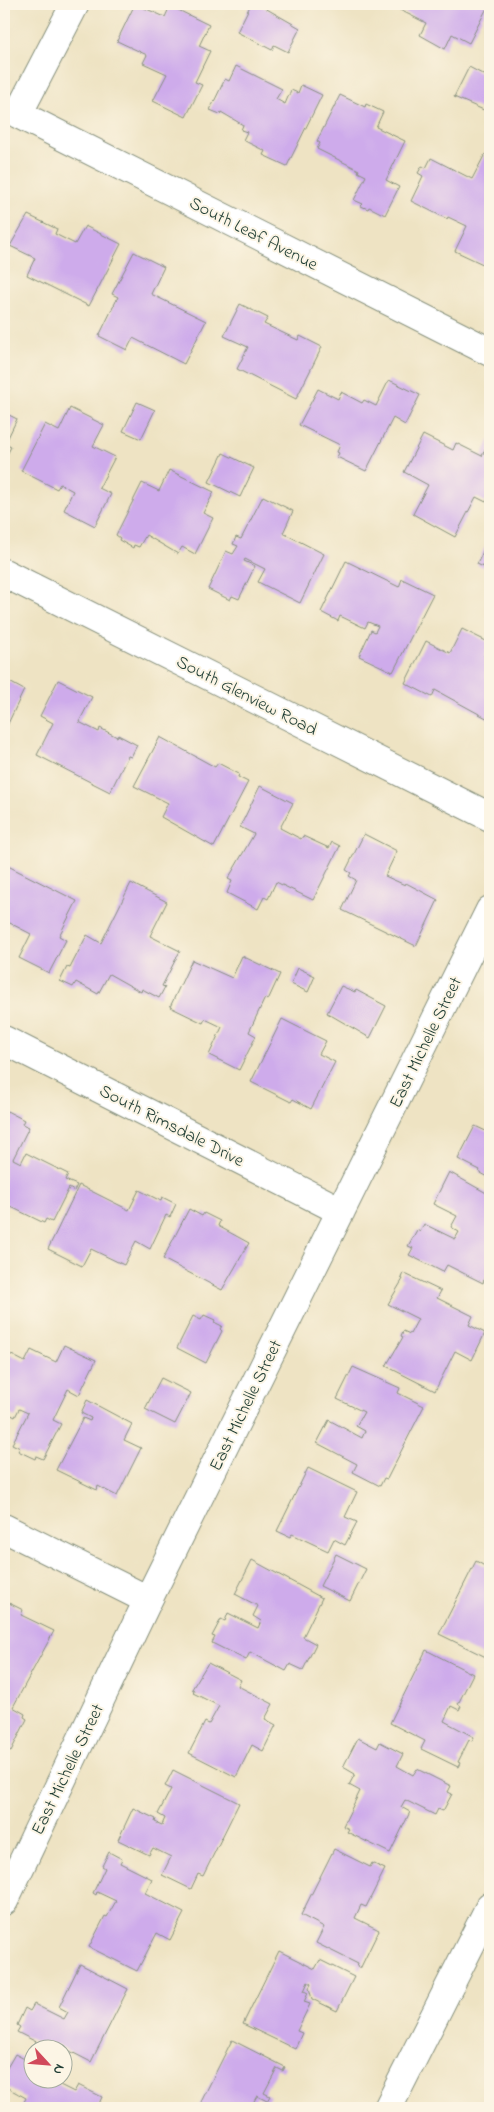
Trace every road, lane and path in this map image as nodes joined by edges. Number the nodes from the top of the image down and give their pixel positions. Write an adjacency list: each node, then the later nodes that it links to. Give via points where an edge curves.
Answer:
1 (74, 4): 2 (street, South Leaf Avenue, via 18,114)
2 (490, 352)
3 (4, 573): 4 (street, South Glenview Road)
4 (490, 817)
5 (490, 910): 7 (street, East Michelle Street)
6 (4, 1040): 7 (street, South Rimsdale Drive)
7 (341, 1211): 9 (street, East Michelle Street)
8 (4, 1528): 9 (street)
9 (148, 1600): 10 (street, East Michelle Street)
10 (4, 1901)
11 (490, 1906): 12 (street)
12 (388, 2108)

